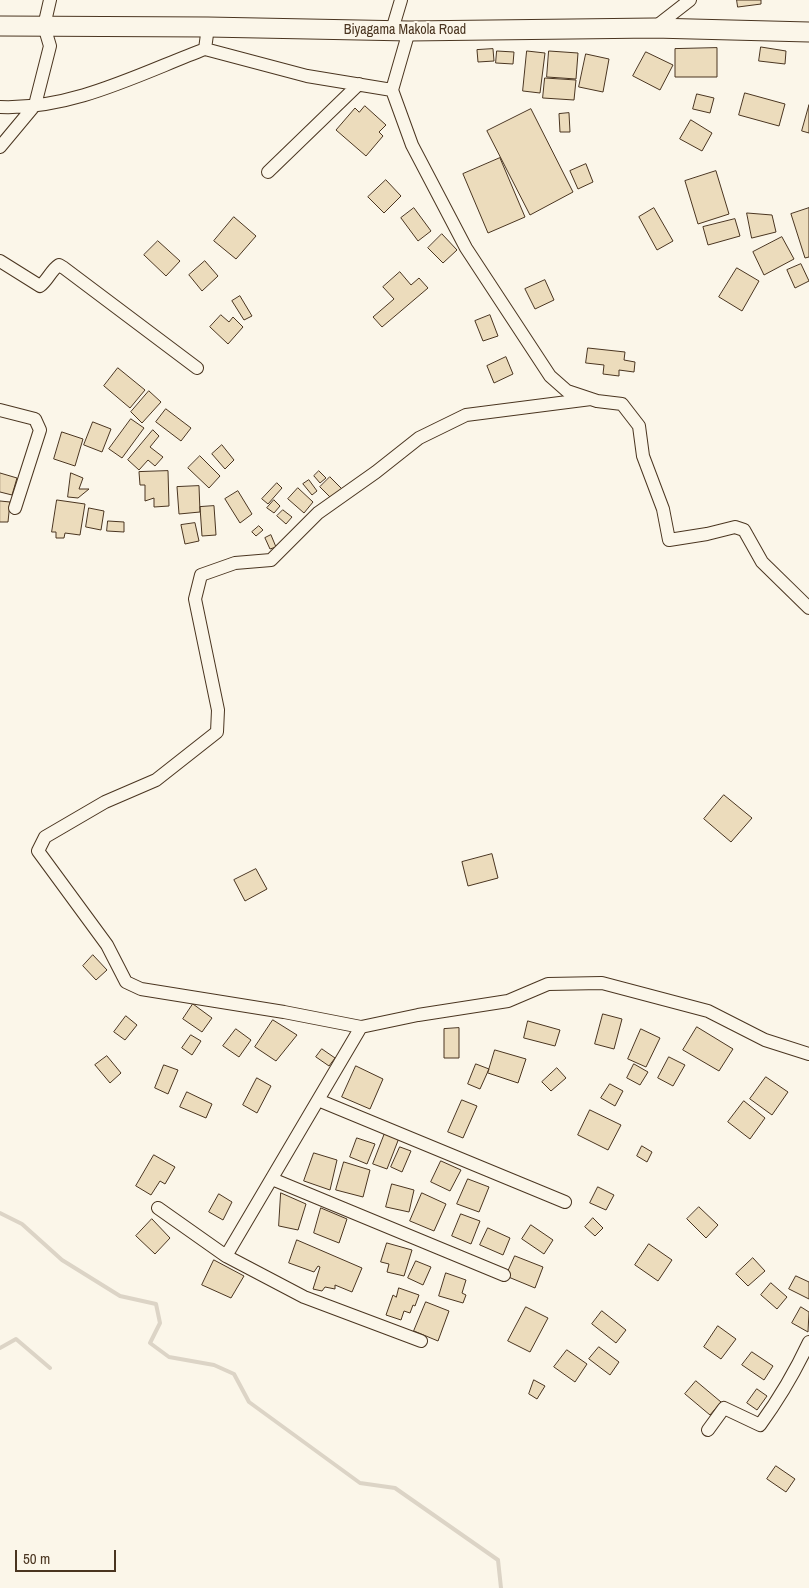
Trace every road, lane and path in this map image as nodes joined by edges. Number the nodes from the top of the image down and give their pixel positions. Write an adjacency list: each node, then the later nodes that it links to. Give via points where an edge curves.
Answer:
1 (50, 0): 5 (street)
2 (402, 0): 8 (street)
3 (690, 0): 7 (street)
4 (0, 26): 5 (main road, Biyagama Makola Road)
5 (44, 26): 6 (main road, Biyagama Makola Road); 13 (street, via 50,46)
6 (208, 27): 8 (main road, Biyagama Makola Road); 10 (street)
7 (654, 28): 8 (main road, Biyagama Makola Road); 9 (main road, Biyagama Makola Road)
8 (401, 30): 12 (street)
9 (809, 32)
10 (205, 49): 11 (street, via 307,76); 13 (street, via 94,93)
11 (359, 84): 12 (street); 16 (street)
12 (392, 90): 19 (street, via 412,145 466,248 550,376 567,391)
13 (35, 105): 14 (street); 15 (street)
14 (0, 107)
15 (0, 147)
16 (268, 172)
17 (0, 261): 18 (street, via 40,286 59,265)
18 (197, 368)
19 (591, 398): 22 (street, via 622,404 639,426 643,456 669,540 735,527 744,530 762,562); 23 (street, via 466,415 419,438 318,513 271,560 235,563 200,574 195,598 218,710 217,732 156,780 105,802 44,836 38,851 106,946 126,982 141,989)
20 (0, 410): 21 (street, via 35,419 40,430)
21 (15, 508)
22 (809, 608)
23 (361, 1027): 24 (street, via 508,1001 548,984 602,983 708,1011 765,1040); 25 (street)
24 (809, 1054)
25 (318, 1100): 26 (street); 27 (street)
26 (272, 1179): 29 (street); 30 (street)
27 (565, 1202)
28 (158, 1208): 29 (street)
29 (226, 1256): 31 (street, via 304,1297)
30 (504, 1275)
31 (421, 1341)
32 (809, 1342): 33 (street, via 792,1377 760,1425 724,1408)
33 (708, 1430)

